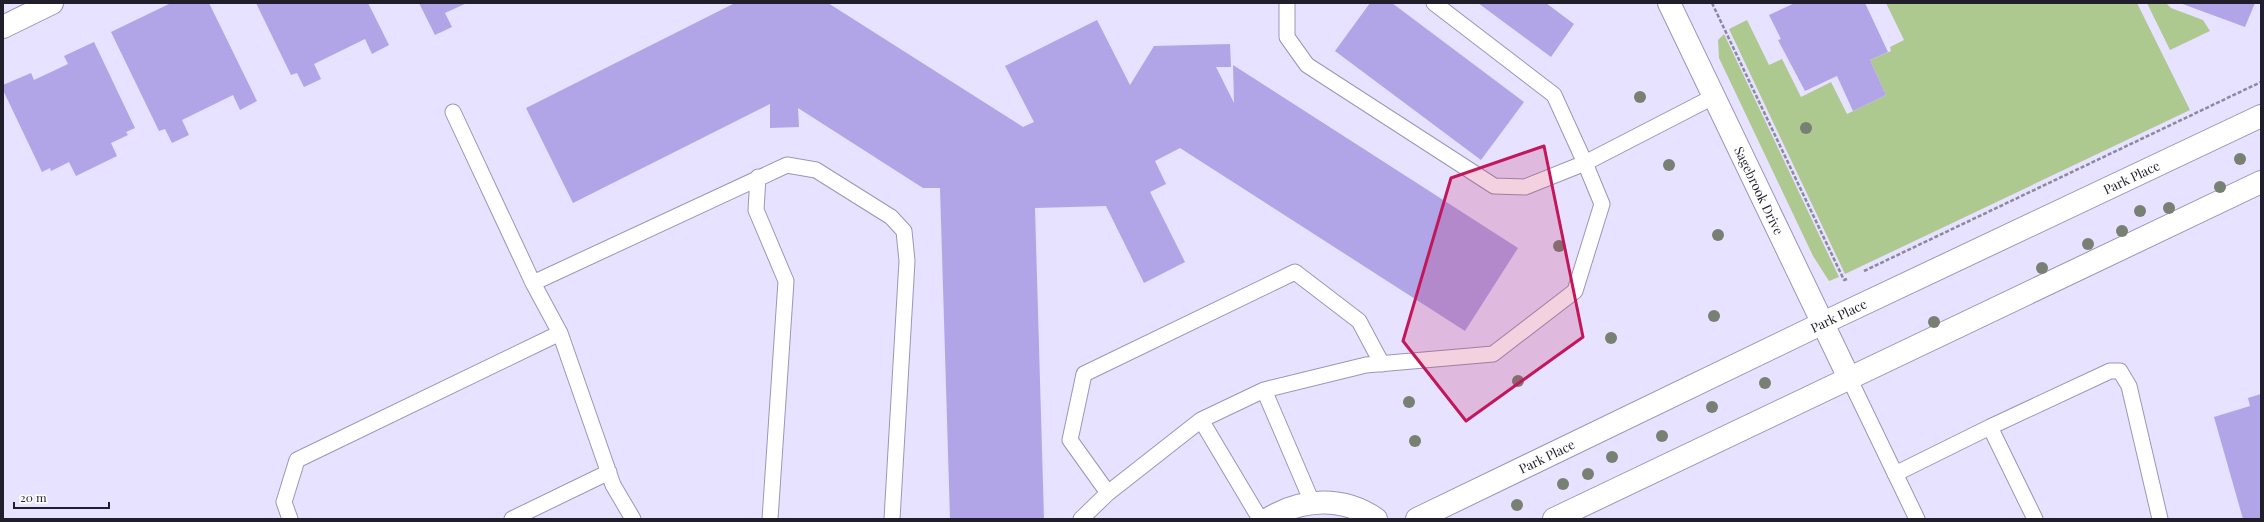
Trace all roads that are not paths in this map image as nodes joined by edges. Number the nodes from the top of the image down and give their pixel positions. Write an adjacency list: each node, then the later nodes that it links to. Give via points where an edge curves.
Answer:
1 (52, 3): 5 (street)
2 (1287, 3): 9 (lane, via 1287,37 1307,65 1494,186 1525,187)
3 (1434, 3): 9 (lane, via 1554,95)
4 (1669, 3): 6 (street, Sagebrook Drive)
5 (3, 27)
6 (1713, 97): 9 (lane); 13 (street, Sagebrook Drive)
7 (453, 112): 12 (lane)
8 (2261, 116): 13 (street, Park Place)
9 (1585, 163): 15 (lane, via 1602,204 1575,291 1493,354)
10 (758, 178): 12 (lane); 27 (lane, via 756,210 786,281); 28 (lane, via 787,165 816,170 891,217 904,231 907,261)
11 (2261, 182): 16 (street)
12 (533, 283): 14 (lane)
13 (1823, 323): 16 (street, Sagebrook Drive); 33 (street, Park Place)
14 (560, 333): 20 (lane); 24 (lane, via 298,460 284,502)
15 (1382, 364): 17 (lane, via 1366,365); 22 (lane, via 1359,321 1295,272 1084,374 1070,440)
16 (1849, 378): 21 (lane); 34 (street)
17 (1264, 390): 18 (lane); 23 (lane)
18 (1201, 420): 22 (lane); 30 (lane)
19 (1990, 427): 21 (lane); 36 (lane); 37 (lane, via 2110,371 2120,371 2129,386)
20 (609, 472): 25 (lane); 26 (lane, via 613,486)
21 (1895, 474): 35 (lane)
22 (1108, 493): 29 (lane)
23 (1312, 502): 31 (street, via 1293,506); 32 (street, via 1348,505)
24 (290, 519)
25 (512, 519)
26 (633, 519)
27 (770, 519)
28 (892, 519)
29 (1081, 519)
30 (1260, 519)
31 (1268, 519)
32 (1376, 519)
33 (1417, 519)
34 (1554, 519)
35 (1917, 519)
36 (2035, 519)
37 (2160, 519)

